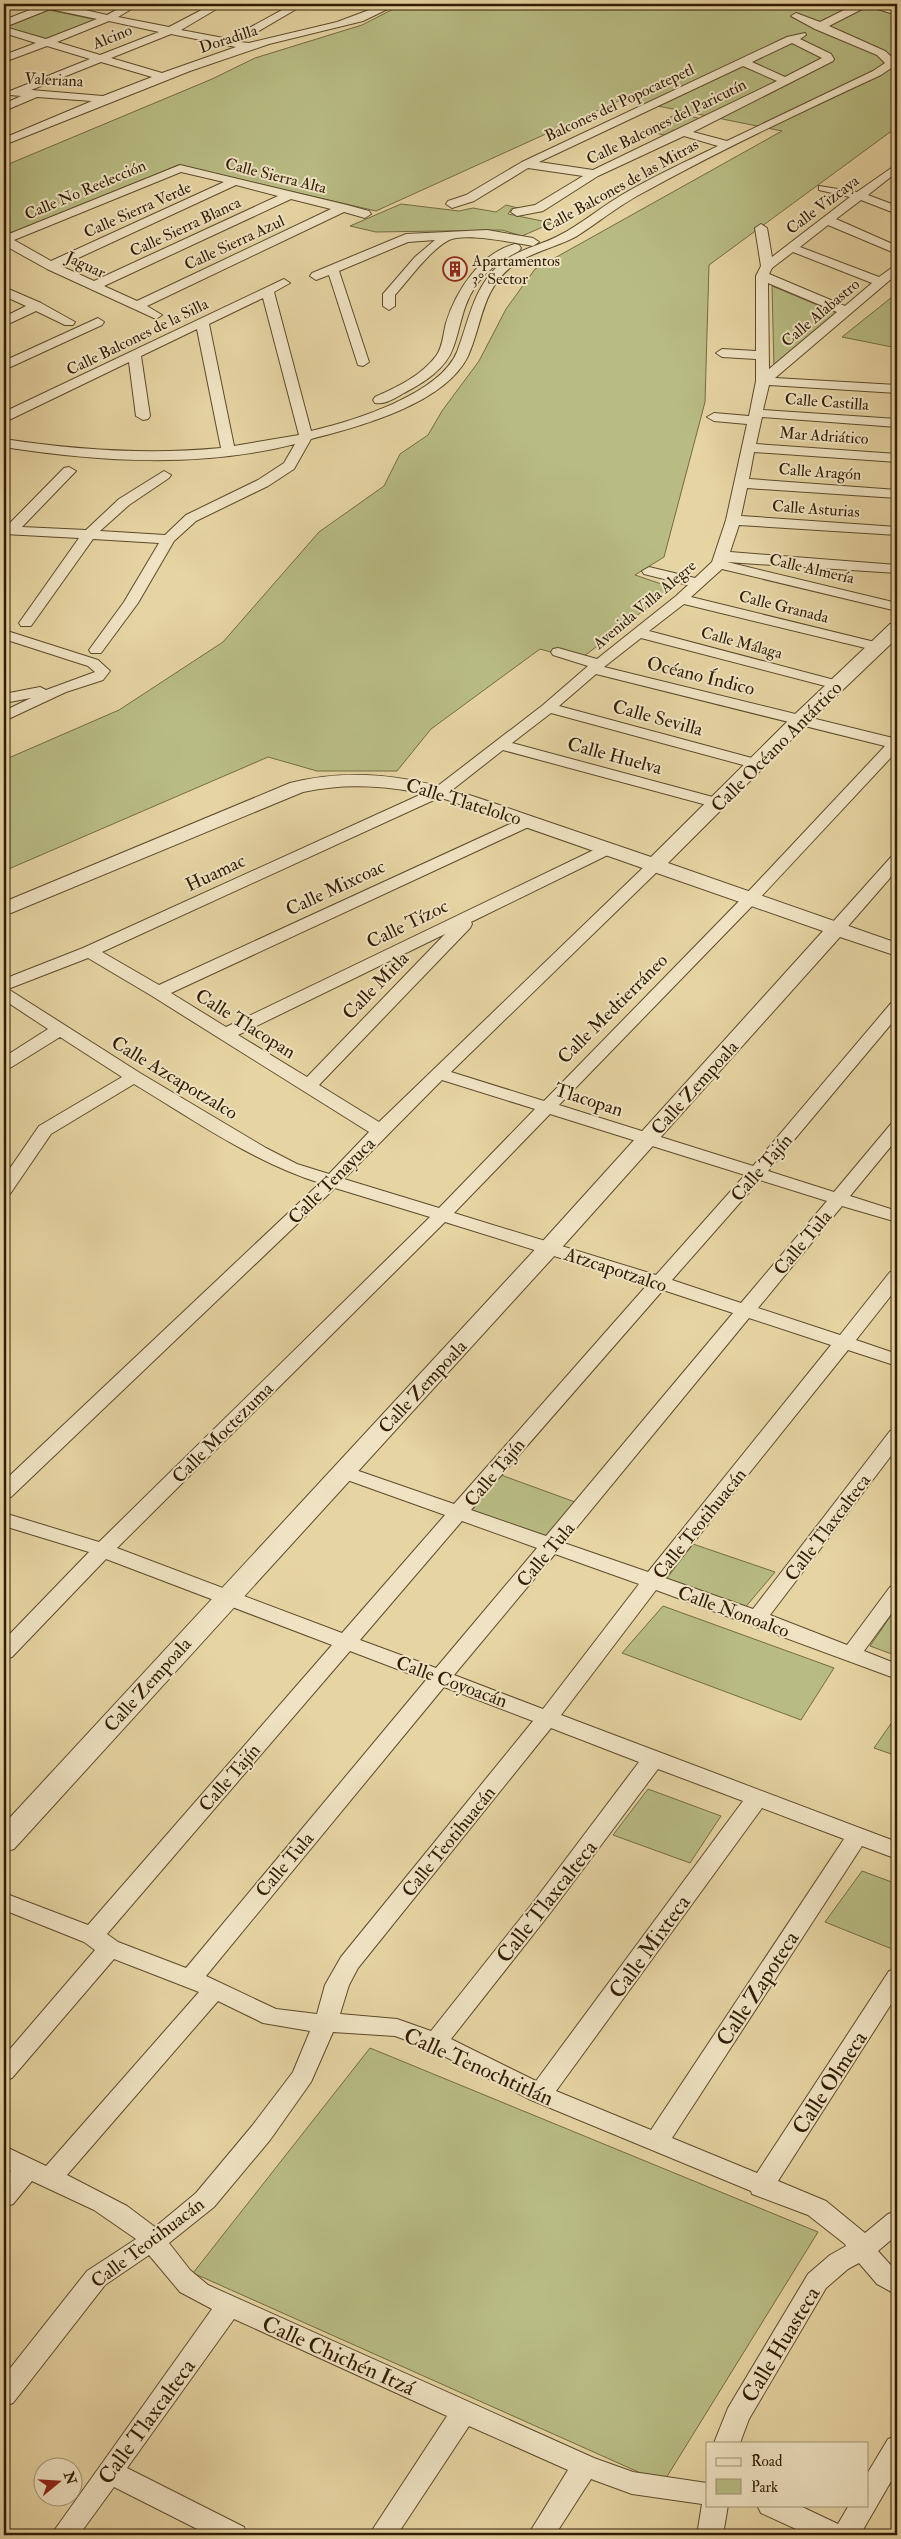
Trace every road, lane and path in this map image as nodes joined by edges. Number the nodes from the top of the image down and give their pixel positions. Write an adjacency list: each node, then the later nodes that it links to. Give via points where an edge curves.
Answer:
1 (135, 4): 10 (street)
2 (220, 4): 14 (street, Alcino)
3 (300, 4): 17 (street)
4 (393, 4): 19 (street, Doradilla, via 355,19)
5 (864, 4): 12 (street)
6 (871, 4): 8 (street)
7 (52, 5): 10 (street); 11 (street)
8 (897, 12)
9 (796, 16): 12 (street, Calle Balcones de las Mitras)
10 (106, 19): 14 (street); 18 (street)
11 (4, 24)
12 (819, 27): 15 (street, Calle Balcones de las Mitras)
13 (4, 30): 18 (street)
14 (170, 31): 17 (street); 21 (street, Alcino)
15 (832, 33): 31 (street, Calle Balcones de las Mitras, via 870,55 866,63); 31 (street, Calle Balcones de las Mitras, via 881,53 890,60 890,64 877,73)
16 (796, 37): 22 (street, Balcones del Popocatepetl); 24 (street, Calle Balcones del Paricutín, via 829,57)
17 (232, 42): 19 (street)
18 (46, 43): 20 (street); 21 (street)
19 (250, 47): 23 (street, Doradilla)
20 (4, 59)
21 (100, 59): 23 (street); 25 (street, Alcino)
22 (742, 62): 24 (street); 33 (street, Balcones del Popocatepetl)
23 (163, 77): 27 (street, Doradilla)
24 (786, 81): 29 (street, Calle Balcones del Paricutín)
25 (9, 93): 26 (street, Valeriana)
26 (35, 95): 27 (street, Valeriana); 28 (street)
27 (103, 98): 32 (street, Doradilla)
28 (4, 108)
29 (694, 127): 30 (street, Calle Balcones del Paricutín); 31 (street)
30 (681, 132): 31 (street); 38 (street, Calle Balcones del Paricutín)
31 (728, 140): 34 (street, Calle Balcones de las Mitras); 36 (street, Calle Balcones de las Mitras)
32 (4, 142)
33 (526, 164): 38 (street); 43 (street, Balcones del Popocatepetl, via 470,198)
34 (670, 164): 36 (street); 53 (street, Calle Balcones de las Mitras, via 581,212)
35 (180, 168): 39 (street, Calle Sierra Alta); 52 (street, Calle No Reelección)
36 (683, 168): 53 (street, Calle Balcones de las Mitras, via 631,195 563,239)
37 (895, 171): 42 (street, Calle Vizcaya)
38 (594, 174): 46 (street, Calle Balcones del Paricutín, via 539,208)
39 (236, 181): 41 (street, Calle Sierra Alta); 56 (street, Calle Sierra Verde)
40 (823, 188): 42 (street)
41 (290, 195): 44 (street, Calle Sierra Alta); 63 (street, Calle Sierra Blanca)
42 (861, 196): 45 (street); 48 (street, Calle Vizcaya)
43 (452, 204)
44 (343, 208): 47 (street, Calle Sierra Alta); 66 (street, Calle Sierra Azul)
45 (897, 210)
46 (517, 212)
47 (365, 214)
48 (828, 221): 54 (street, Calle Vizcaya); 55 (street)
49 (762, 228): 59 (street, Avenida Villa Alegre)
50 (487, 234): 51 (street); 53 (street)
51 (446, 236): 58 (street, via 399,239); 68 (street, via 389,294)
52 (4, 240): 56 (street, Jaguar)
53 (535, 243): 76 (street, Calle Balcones de las Mitras, via 491,261 479,272 454,319); 79 (street, Calle Balcones de las Mitras, via 496,277 477,308)
54 (792, 248): 59 (street, Calle Vizcaya); 61 (street)
55 (897, 250)
56 (50, 266): 63 (street, Jaguar)
57 (897, 268): 61 (street, Calle Alabastro)
58 (332, 270): 60 (street); 80 (street)
59 (765, 271): 69 (street); 77 (street, Avenida Villa Alegre)
60 (316, 276)
61 (880, 282): 69 (street, Calle Alabastro)
62 (284, 283): 65 (street, Calle Balcones de la Silla)
63 (94, 286): 66 (street, Jaguar)
64 (4, 290): 67 (street)
65 (268, 292): 74 (street, Calle Balcones de la Silla); 93 (street)
66 (139, 305): 70 (street, Jaguar)
67 (37, 306): 71 (street); 72 (street)
68 (389, 306)
69 (846, 311): 82 (street, Calle Alabastro)
70 (156, 315)
71 (4, 322)
72 (69, 322)
73 (98, 322): 81 (street)
74 (202, 322): 78 (street, Calle Balcones de la Silla); 96 (street)
75 (722, 353): 77 (street)
76 (444, 354): 79 (street); 84 (street, Calle Balcones de las Mitras)
77 (762, 355): 82 (street, Avenida Villa Alegre)
78 (134, 356): 86 (street); 89 (street, Calle Balcones de la Silla)
79 (463, 356): 85 (street, Calle Balcones de las Mitras, via 450,374)
80 (362, 362)
81 (4, 366)
82 (763, 381): 83 (street); 88 (street, Avenida Villa Alegre)
83 (897, 389)
84 (400, 391): 85 (street); 87 (street, Calle Balcones de las Mitras)
85 (417, 397): 92 (street, Calle Balcones de las Mitras)
86 (143, 416)
87 (338, 416): 92 (street); 93 (street, Calle Balcones de las Mitras)
88 (754, 416): 90 (street, Calle Castilla); 91 (street, Calle Castilla); 97 (street, Avenida Villa Alegre)
89 (4, 417)
90 (714, 417)
91 (897, 423)
92 (352, 424): 93 (street, Calle Balcones de las Mitras)
93 (305, 431): 96 (street, Calle Balcones de las Mitras); 109 (street, via 289,466 263,483 191,518)
94 (9, 438): 95 (street, Calle Balcones de las Mitras); 99 (street, Calle Balcones de las Mitras)
95 (72, 442): 98 (street, Calle Balcones de las Mitras); 99 (street)
96 (226, 445): 98 (street, Calle Balcones de las Mitras)
97 (749, 448): 100 (street, Mar Adriático); 103 (street, Avenida Villa Alegre)
98 (149, 450): 99 (street, Calle Balcones de las Mitras)
99 (62, 452)
100 (897, 458)
101 (69, 471): 106 (street)
102 (164, 474): 108 (street, via 131,496)
103 (740, 483): 104 (street, Calle Aragón); 105 (street, Avenida Villa Alegre)
104 (897, 494)
105 (733, 520): 107 (street, Calle Asturias); 110 (street, Avenida Villa Alegre)
106 (8, 530): 108 (street)
107 (897, 531)
108 (89, 534): 109 (street); 116 (street)
109 (168, 539): 121 (street, via 131,603)
110 (720, 560): 111 (street); 113 (street, Avenida Villa Alegre); 115 (street, Calle Almería)
111 (897, 569)
112 (648, 571): 113 (street)
113 (697, 583): 114 (street, Avenida Villa Alegre)
114 (681, 599): 118 (street, Avenida Villa Alegre); 120 (street, Calle Granada)
115 (897, 607)
116 (26, 623)
117 (897, 628): 120 (street, Calle Océano Antártico)
118 (638, 633): 123 (street, Avenida Villa Alegre); 124 (street, Calle Málaga)
119 (4, 634): 125 (street, via 93,663 103,671 98,677)
120 (878, 647): 124 (street, Calle Océano Antártico)
121 (96, 650)
122 (558, 652): 123 (street)
123 (596, 666): 127 (street, Avenida Villa Alegre); 129 (street, Océano Índico)
124 (837, 686): 129 (street, Calle Océano Antártico)
125 (61, 689): 126 (street); 128 (street)
126 (4, 698)
127 (548, 708): 131 (street, Avenida Villa Alegre); 132 (street, Calle Sevilla)
128 (4, 717)
129 (800, 720): 130 (street); 132 (street, Calle Océano Antártico)
130 (897, 743): 139 (street, Calle Medtierráneo)
131 (501, 745): 133 (street, Avenida Villa Alegre); 134 (street, Calle Huelva)
132 (758, 764): 134 (street, Calle Océano Antártico)
133 (441, 791): 135 (street, Calle Tlatelolco); 140 (street, Calle Tlatelolco, via 372,778 297,787); 144 (street, Huamac)
134 (718, 803): 138 (street, Calle Océano Antártico)
135 (529, 821): 136 (street, Calle Tlatelolco); 146 (street, Calle Mixcoac)
136 (608, 850): 138 (street, Calle Tlatelolco); 141 (street, Calle Tízoc)
137 (897, 860): 142 (street)
138 (655, 865): 139 (street, Calle Tlatelolco); 152 (street, Calle Tenayuca)
139 (750, 898): 142 (street, Calle Tlatelolco); 155 (street, Calle Medtierráneo)
140 (4, 909)
141 (473, 914): 150 (street, Calle Tízoc); 154 (street, Calle Mitla)
142 (837, 928): 143 (street, Calle Tlatelolco); 158 (street, Calle Zempoala)
143 (897, 950)
144 (89, 952): 145 (street, Huamac); 146 (street, Calle Tlacopan)
145 (4, 985)
146 (158, 992): 150 (street, Calle Tlacopan)
147 (4, 993): 149 (street, Calle Azcapotzalco)
148 (897, 1007): 159 (street, Calle Tajín)
149 (59, 1030): 151 (street); 153 (street, Calle Azcapotzalco)
150 (224, 1035): 154 (street, Calle Tlacopan)
151 (4, 1064)
152 (440, 1074): 155 (street, Tlacopan); 157 (street, Calle Tenayuca)
153 (134, 1077): 160 (street, Calle Azcapotzalco, via 260,1152 291,1168); 161 (street, via 45,1130)
154 (308, 1086): 157 (street, Calle Tlacopan)
155 (544, 1107): 158 (street, Tlacopan); 163 (street, Calle Medtierráneo)
156 (897, 1128): 162 (street, Calle Tula)
157 (380, 1131): 160 (street, Calle Tenayuca)
158 (646, 1140): 159 (street, Tlacopan); 165 (street, Calle Zempoala)
159 (757, 1173): 162 (street, Tlacopan); 167 (street, Calle Tajín)
160 (333, 1180): 163 (street, Atzcapotzalco); 173 (street, Calle Tenayuca)
161 (4, 1190)
162 (839, 1198): 164 (street, Tlacopan); 168 (street, Calle Tula)
163 (442, 1215): 165 (street, Atzcapotzalco); 177 (street, Calle Moctezuma)
164 (897, 1217)
165 (549, 1248): 167 (street, Atzcapotzalco); 172 (street, Calle Zempoala)
166 (897, 1276): 169 (street, Calle Teotihuacán)
167 (658, 1282): 168 (street, Atzcapotzalco); 174 (street, Calle Tajín)
168 (746, 1310): 169 (street, Atzcapotzalco); 176 (street, Calle Tula)
169 (843, 1343): 170 (street, Atzcapotzalco); 178 (street, Calle Teotihuacán)
170 (897, 1360)
171 (897, 1435): 181 (street, Calle Tlaxcalteca)
172 (343, 1472): 174 (street, Calle Nonoalco); 180 (street, Calle Zempoala)
173 (4, 1492)
174 (460, 1512): 176 (street, Calle Nonoalco); 182 (street, Calle Tajín)
175 (4, 1519): 177 (street, Calle Coyoacán)
176 (553, 1545): 178 (street, Calle Nonoalco); 186 (street, Calle Tula)
177 (103, 1550): 180 (street, Calle Coyoacán); 183 (street, Calle Moctezuma)
178 (652, 1581): 181 (street, Calle Nonoalco); 187 (street, Calle Teotihuacán)
179 (897, 1592): 184 (street)
180 (226, 1598): 182 (street, Calle Coyoacán); 191 (street, Calle Zempoala)
181 (757, 1618): 184 (street, Calle Nonoalco)
182 (347, 1642): 186 (street, Calle Coyoacán); 194 (street, Calle Tajín)
183 (4, 1652)
184 (851, 1654): 185 (street, Calle Nonoalco)
185 (897, 1672)
186 (441, 1676): 187 (street, Calle Coyoacán); 196 (street, Calle Tula)
187 (548, 1717): 188 (street, Calle Coyoacán); 198 (street, Calle Teotihuacán, via 349,1963 337,1985)
188 (654, 1758): 189 (street, Calle Coyoacán); 199 (street, Calle Tlaxcalteca, via 544,1906)
189 (758, 1797): 190 (street, Calle Coyoacán); 201 (street, Calle Mixteca)
190 (858, 1835): 192 (street, Calle Coyoacán); 202 (street, Calle Zapoteca)
191 (4, 1842)
192 (897, 1850)
193 (4, 1901): 194 (street, Calle Tenochtitlán)
194 (101, 1942): 196 (street, Calle Tenochtitlán); 200 (street, Calle Tajín)
195 (897, 1977): 206 (street, Calle Olmeca)
196 (190, 1979): 197 (street, Calle Tenochtitlán)
197 (215, 1989): 198 (street, Calle Tenochtitlán, via 271,2017); 205 (street)
198 (324, 2023): 199 (street, Calle Tenochtitlán, via 397,2028); 209 (street, Calle Teotihuacán, via 303,2076 261,2133 205,2200)
199 (436, 2042): 201 (street, Calle Tenochtitlán)
200 (4, 2072)
201 (540, 2094): 202 (street, Calle Tenochtitlán)
202 (656, 2142): 206 (street, Calle Tenochtitlán)
203 (4, 2155): 204 (street, Calle Chichén Itzá)
204 (27, 2169): 205 (street, Calle Chichén Itzá); 207 (street)
205 (50, 2178): 209 (street, Calle Chichén Itzá, via 108,2206)
206 (761, 2187): 210 (street, Calle Tenochtitlán, via 817,2208)
207 (4, 2197)
208 (897, 2221): 210 (street, Calle Huasteca)
209 (154, 2241): 212 (street, Calle Chichén Itzá, via 187,2284); 213 (street, Calle Teotihuacán, via 96,2278)
210 (863, 2249): 211 (street, Calle Tenochtitlán, via 874,2268); 215 (street, Calle Huasteca, via 839,2262 817,2282 737,2416)
211 (897, 2285)
212 (229, 2306): 214 (street, Calle Chichén Itzá); 218 (street, Calle Tlaxcalteca)
213 (4, 2395)
214 (465, 2411): 217 (street, Calle Chichén Itzá); 226 (street)
215 (727, 2442)
216 (897, 2447): 220 (street)
217 (585, 2466): 219 (street, Calle Chichén Itzá, via 632,2483); 227 (street)
218 (109, 2472): 224 (street); 225 (street, Calle Tlaxcalteca)
219 (706, 2494)
220 (868, 2497)
221 (715, 2506): 228 (street)
222 (772, 2506): 229 (street)
223 (862, 2506): 230 (street)
224 (229, 2534)
225 (64, 2535)
226 (382, 2535)
227 (541, 2535)
228 (710, 2535)
229 (836, 2535)
230 (846, 2535)

